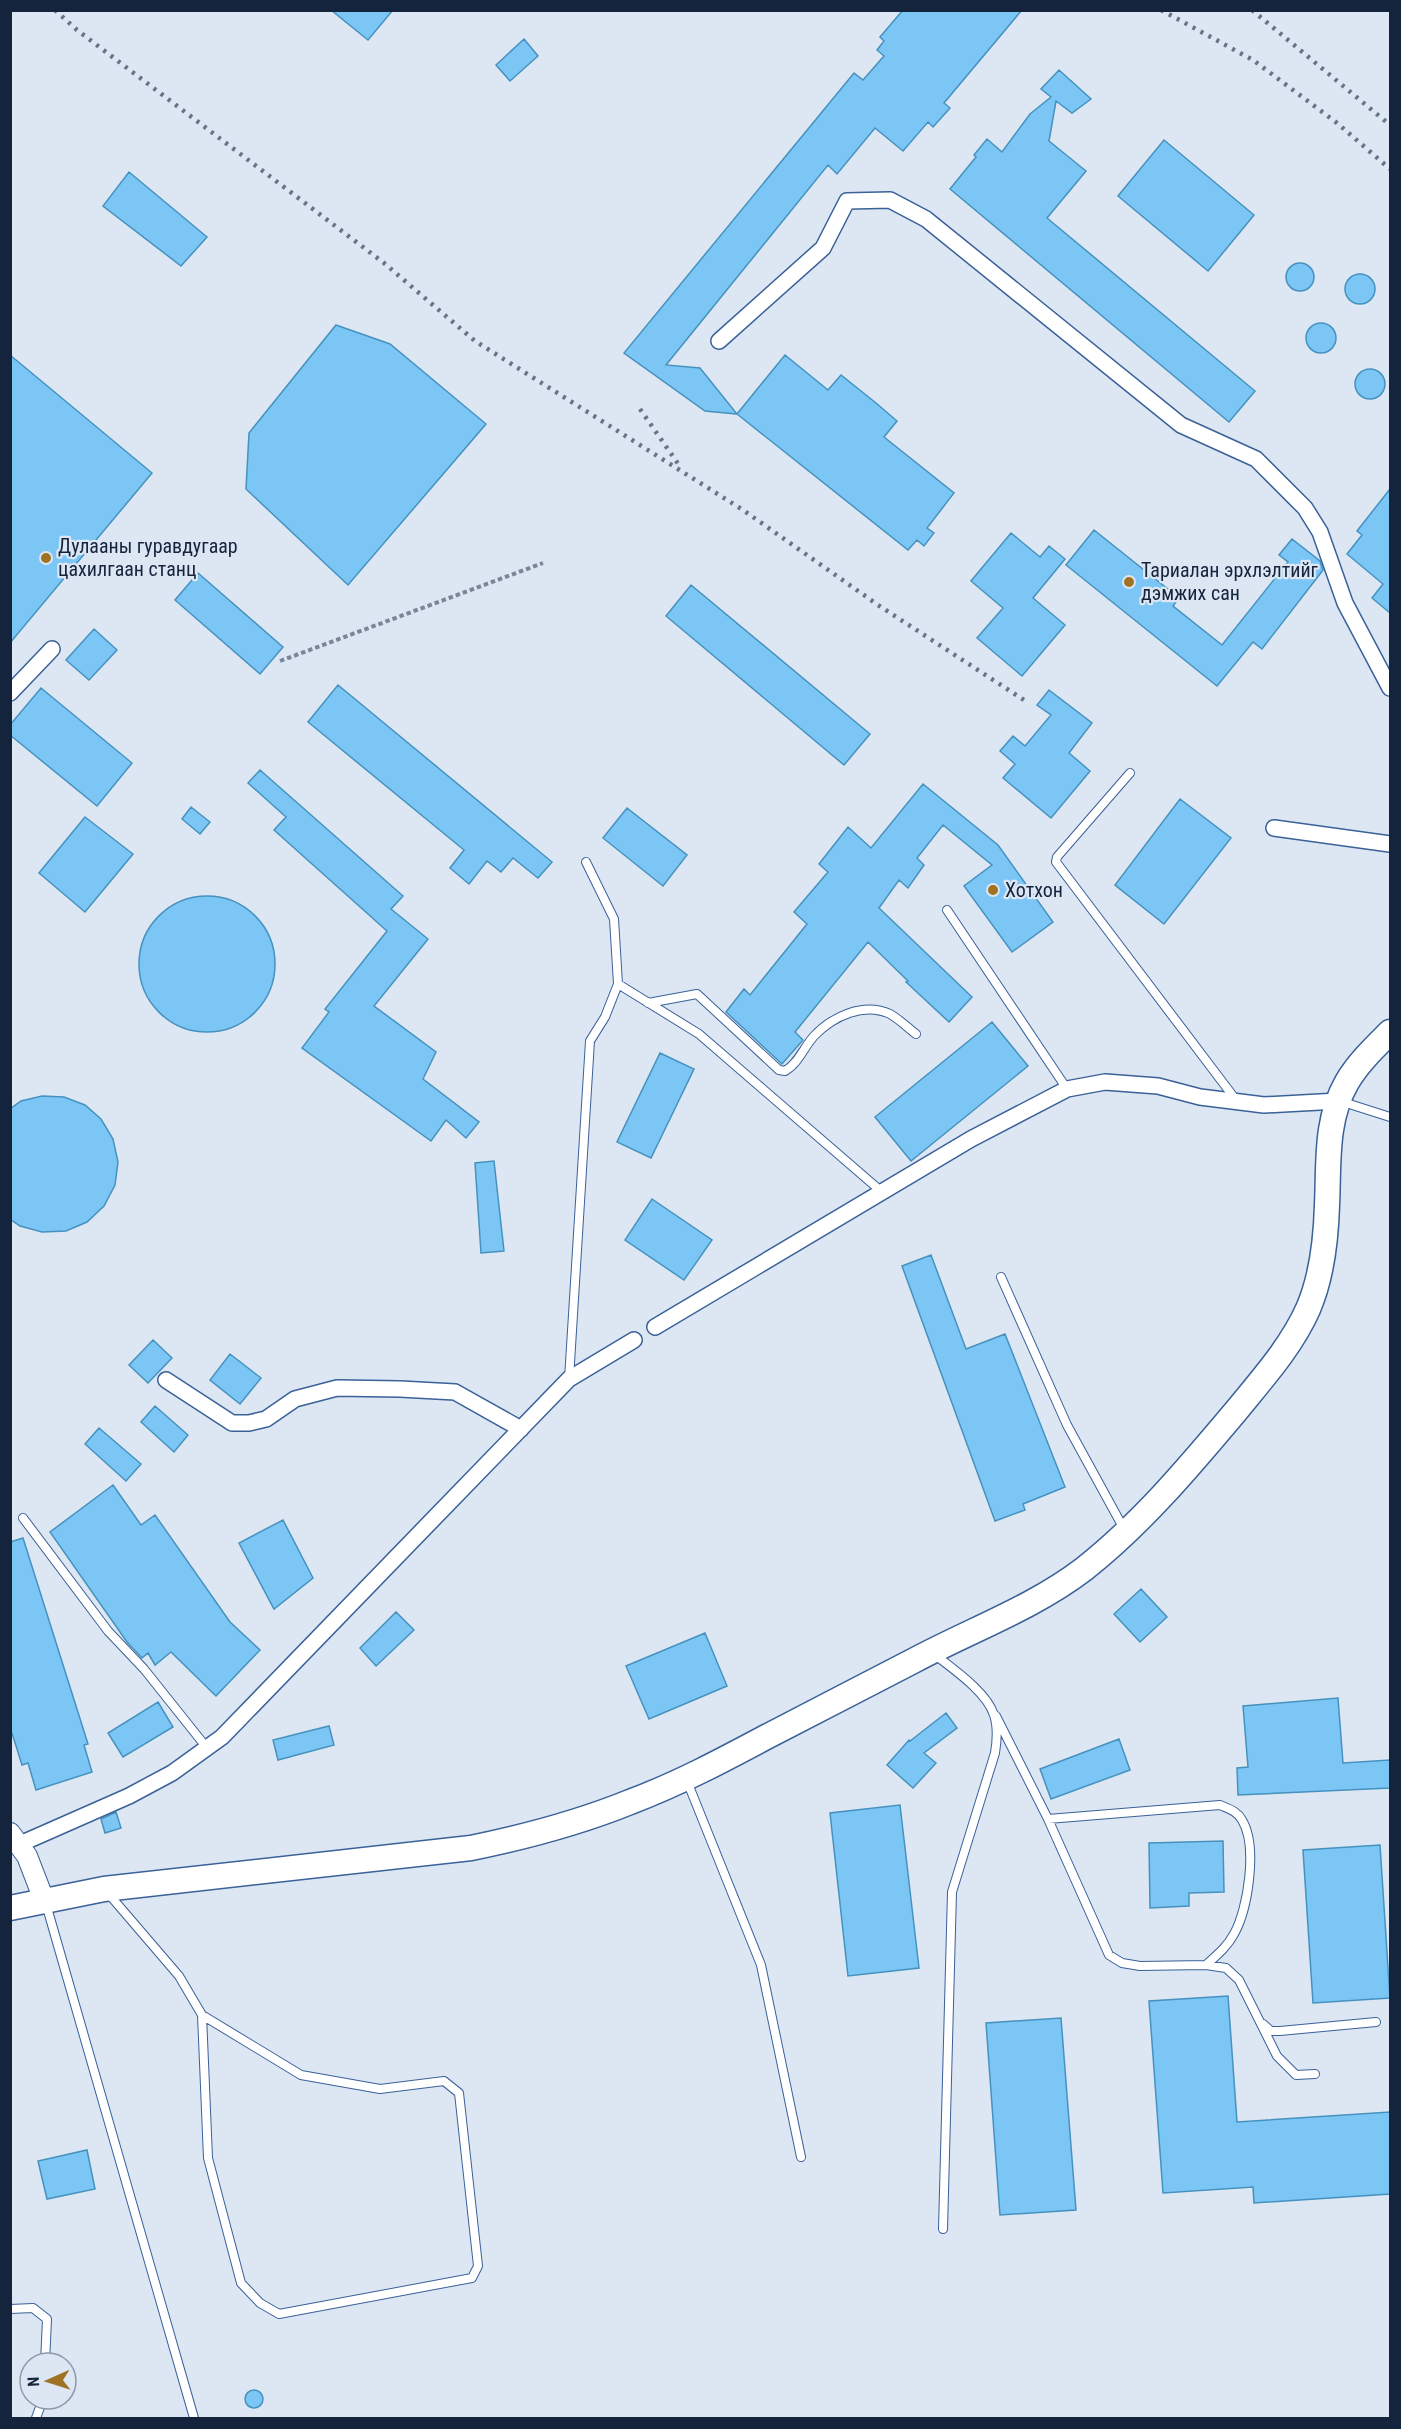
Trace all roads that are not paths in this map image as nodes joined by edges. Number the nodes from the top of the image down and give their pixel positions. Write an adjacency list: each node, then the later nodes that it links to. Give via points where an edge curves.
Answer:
1 (720, 341): 3 (street, via 823,248 847,201 890,200 926,219 1181,425 1256,459 1305,508 1320,532 1345,603)
2 (52, 649): 4 (street)
3 (1390, 688)
4 (10, 693)
5 (1130, 773): 15 (lane, via 1056,862)
6 (1274, 828): 7 (street)
7 (1390, 844)
8 (585, 862): 10 (lane, via 614,919)
9 (947, 910): 14 (lane)
10 (618, 984): 11 (lane); 22 (lane, via 590,1041)
11 (648, 1003): 13 (lane, via 697,994 779,1070 785,1071 813,1036 830,1022 859,1010 892,1015); 18 (lane, via 699,1034)
12 (1390, 1032): 16 (main road, via 1354,1071)
13 (916, 1034)
14 (1067, 1089): 15 (street, via 1105,1082 1158,1086); 18 (street, via 971,1139)
15 (1237, 1101): 16 (street, via 1264,1105)
16 (1338, 1101): 17 (lane); 26 (main road, via 1330,1134 1323,1256 1308,1308 1271,1369 1187,1469)
17 (1390, 1117)
18 (882, 1192): 20 (street)
19 (1001, 1277): 26 (lane, via 1067,1425)
20 (655, 1328)
21 (634, 1340): 22 (street)
22 (569, 1379): 24 (street)
23 (166, 1380): 24 (street, via 232,1423 266,1419 295,1399 337,1388 400,1389 455,1392)
24 (520, 1429): 29 (street, via 222,1737)
25 (23, 1518): 29 (lane, via 108,1631)
26 (1126, 1532): 27 (main road, via 1052,1590)
27 (931, 1651): 28 (lane, via 969,1682); 30 (main road)
28 (994, 1714): 31 (lane); 42 (lane, via 995,1753 952,1892)
29 (207, 1748): 32 (street, via 129,1796)
30 (686, 1778): 33 (main road, via 584,1819 494,1844); 41 (lane, via 761,1965)
31 (1048, 1819): 36 (lane, via 1109,1955 1122,1963 1140,1966); 36 (lane, via 1220,1805 1234,1811 1243,1821 1250,1840 1248,1896 1236,1932)
32 (15, 1839): 34 (street, via 35,1873)
33 (104, 1889): 34 (main road); 37 (lane, via 179,1977)
34 (44, 1900): 35 (main road); 45 (lane)
35 (10, 1908)
36 (1206, 1965): 39 (lane, via 1226,1968 1239,1980)
37 (202, 2015): 37 (lane, via 208,2158 241,2283 261,2303 279,2314 472,2278 478,2266 459,2094 444,2081 380,2089 301,2074)
38 (1376, 2022): 39 (lane, via 1280,2031 1271,2031)
39 (1262, 2023): 40 (lane, via 1277,2056 1296,2075)
40 (1315, 2074)
41 (801, 2157)
42 (943, 2229)
43 (10, 2309): 44 (lane, via 33,2308 47,2319)
44 (46, 2351)
45 (194, 2418)

